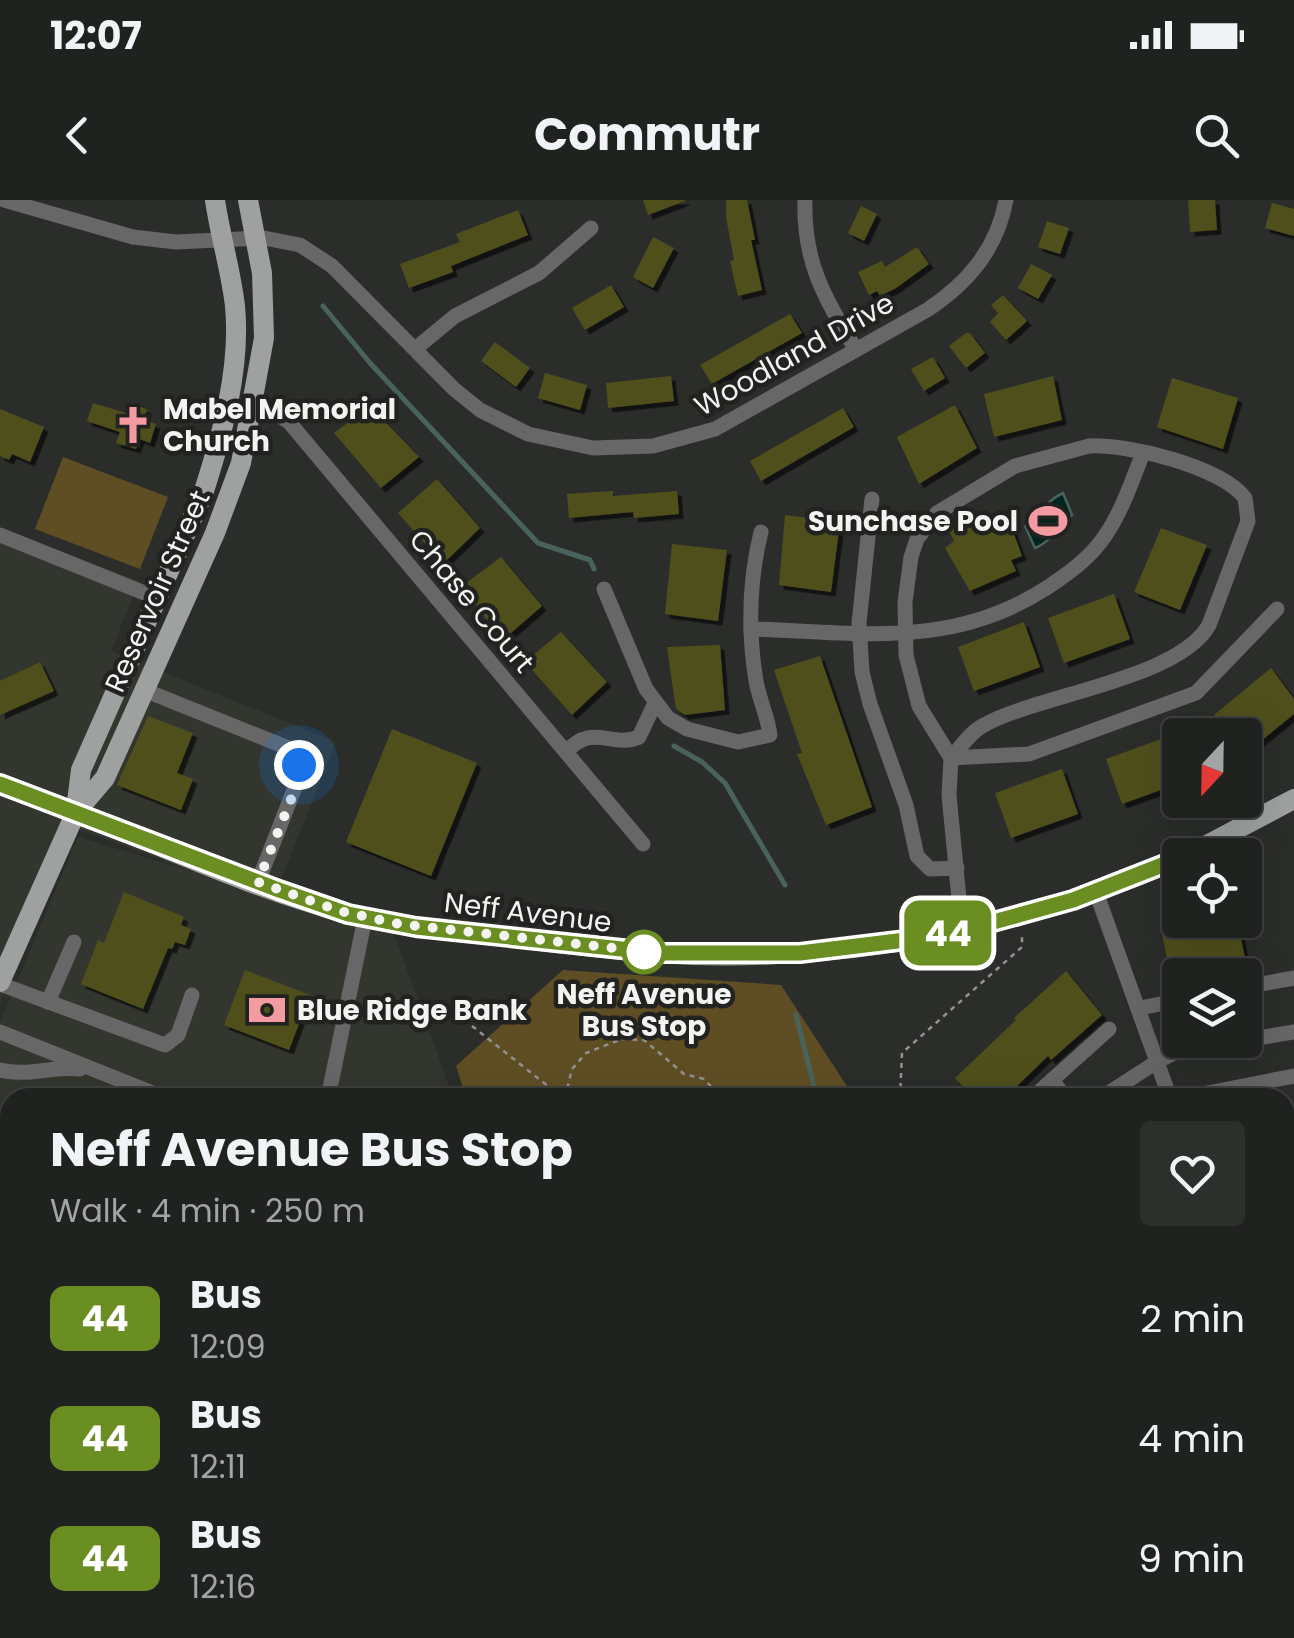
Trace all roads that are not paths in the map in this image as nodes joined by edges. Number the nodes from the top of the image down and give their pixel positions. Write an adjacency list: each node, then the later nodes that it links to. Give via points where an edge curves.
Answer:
1 (4, 200): 8 (street, Woodland Drive, via 133,238)
2 (215, 200): 8 (main road, Reservoir Street)
3 (248, 200): 7 (main road, Reservoir Street)
4 (804, 200): 10 (street, via 814,273)
5 (1006, 200): 10 (street, Woodland Drive, via 994,243 971,274 942,300)
6 (591, 228): 9 (street, via 539,273 455,316)
7 (257, 238): 8 (street, Woodland Drive); 9 (street, Woodland Drive, via 286,240 320,256); 11 (main road, Reservoir Street, via 264,338)
8 (221, 240): 17 (main road, Reservoir Street, via 235,305 228,397 203,494)
9 (415, 349): 10 (street, Woodland Drive, via 495,419 545,440 611,449 715,430)
10 (856, 350)
11 (254, 400): 22 (main road, Reservoir Street, via 225,508); 24 (street, Chase Court, via 289,422)
12 (1143, 453): 21 (street, via 1112,525 1072,571 989,617); 21 (street, via 1089,446 1027,462 937,513 912,554); 25 (street, via 1223,481 1246,502 1248,522 1208,628 1188,649 1159,662 987,723)
13 (872, 499): 20 (street)
14 (761, 532): 19 (street)
15 (0, 535): 17 (street)
16 (604, 589): 23 (street)
17 (157, 598): 28 (main road, Reservoir Street, via 81,770)
18 (1277, 609): 25 (street, via 1196,693 1029,754)
19 (751, 629): 20 (street); 23 (street, via 770,734 738,742 687,729)
20 (859, 634): 21 (street); 32 (street, via 864,678 916,856 935,870)
21 (904, 635): 25 (street, via 919,706)
22 (144, 690): 28 (main road, Reservoir Street, via 105,778); 33 (street, via 286,747 297,759 298,782)
23 (656, 703): 24 (street, via 639,737 582,738)
24 (566, 752): 30 (street, Chase Court)
25 (951, 758): 32 (street)
26 (0, 784): 28 (street, Neff Avenue)
27 (1294, 800): 29 (main road)
28 (76, 812): 33 (main road, Neff Avenue); 39 (main road, Reservoir Street)
29 (1221, 838)
30 (643, 844)
31 (1162, 865): 34 (main road, Neff Avenue)
32 (957, 868): 36 (street)
33 (258, 882): 35 (main road, Neff Avenue)
34 (1096, 892): 36 (main road, Neff Avenue); 44 (street)
35 (365, 918): 36 (main road, Neff Avenue, via 696,955 832,950); 54 (street)
36 (962, 930)
37 (74, 942): 42 (street)
38 (1294, 978): 40 (street)
39 (0, 983): 42 (street)
40 (1262, 984)
41 (192, 995): 42 (street, via 178,1035 166,1045)
42 (48, 1002)
43 (1162, 1004): 44 (street)
44 (1140, 1008): 48 (street)
45 (1109, 1029): 52 (street)
46 (0, 1032): 50 (street)
47 (1294, 1032): 48 (street)
48 (1158, 1060): 57 (street); 58 (street)
49 (0, 1070): 50 (street)
50 (104, 1073): 53 (street)
51 (1294, 1076): 59 (street)
52 (1052, 1080): 55 (street); 56 (street)
53 (141, 1088)
54 (330, 1088)
55 (1043, 1088)
56 (1058, 1088)
57 (1116, 1088)
58 (1167, 1088)
59 (1233, 1088)

